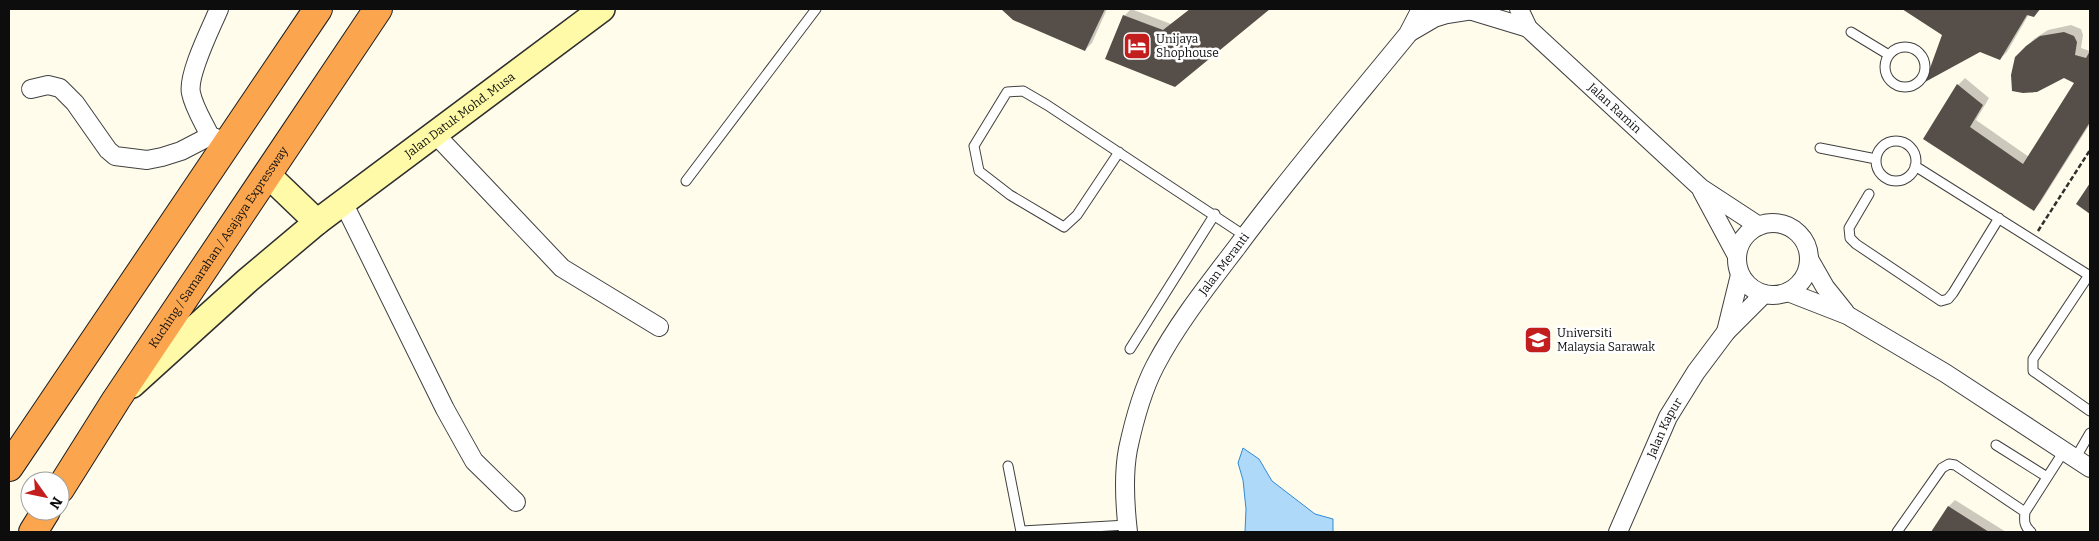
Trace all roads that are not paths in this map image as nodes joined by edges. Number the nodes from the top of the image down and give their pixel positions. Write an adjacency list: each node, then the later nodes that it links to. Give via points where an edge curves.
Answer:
1 (219, 9): 15 (street, via 191,86 195,105)
2 (318, 9): 15 (highway)
3 (378, 9): 20 (highway, Kuching / Samarahan / Asajaya Expressway)
4 (602, 9): 14 (street, Jalan Datuk Mohd. Musa)
5 (816, 9): 21 (lane)
6 (1421, 9): 11 (street)
7 (1519, 9): 9 (street)
8 (1466, 10): 9 (street); 11 (street, via 1434,18)
9 (1528, 28): 22 (street, Jalan Ramin)
10 (1851, 32): 12 (lane)
11 (1408, 34): 29 (street, Jalan Meranti, via 1288,178)
12 (1888, 54): 12 (lane, via 1904,47 1920,54 1924,62 1920,80 1913,85 1896,86 1885,72)
13 (31, 89): 15 (street, via 48,85 60,88 115,156 147,160 162,158)
14 (434, 133): 24 (street, Jalan Datuk Mohd. Musa); 37 (street, via 562,268)
15 (219, 139): 46 (highway)
16 (1820, 148): 18 (lane)
17 (1119, 152): 17 (lane, via 1023,91 1007,92 974,146 979,171 1010,195 1064,227 1077,215); 25 (lane)
18 (1876, 159): 19 (lane, via 1882,176 1894,181 1907,177); 19 (lane, via 1888,142 1903,142 1913,152)
19 (1915, 166): 26 (lane)
20 (268, 175): 27 (street); 40 (highway, Kuching / Samarahan / Asajaya Expressway)
21 (686, 181)
22 (1701, 188): 28 (street, Jalan Ramin); 30 (street, Jalan Ramin)
23 (1869, 194): 26 (lane, via 1849,228 1850,238 1941,301 1948,299)
24 (343, 202): 27 (street, Jalan Datuk Mohd. Musa); 50 (street, via 445,410 474,462)
25 (1215, 214): 29 (lane); 39 (lane)
26 (1999, 218): 33 (lane)
27 (317, 222): 40 (street, Jalan Datuk Mohd. Musa)
28 (1759, 226): 30 (street, via 1744,238); 31 (street, via 1771,223 1794,230 1802,238)
29 (1245, 236): 53 (street, Jalan Meranti, via 1154,368 1127,451)
30 (1737, 256): 32 (street)
31 (1809, 259): 34 (street, via 1804,278); 36 (street)
32 (1740, 275): 35 (street, via 1746,284); 38 (street, Jalan Kapur)
33 (2090, 275): 41 (lane, via 2033,359 2032,367 2033,371)
34 (1788, 292): 35 (street); 36 (street)
35 (1764, 294): 38 (street, Jalan Kapur)
36 (1847, 315): 44 (street, via 1946,373)
37 (659, 327)
38 (1726, 332): 56 (street, Jalan Kapur, via 1668,417)
39 (1130, 349)
40 (116, 400): 48 (highway, Kuching / Samarahan / Asajaya Expressway)
41 (2090, 411)
42 (2090, 433): 44 (lane)
43 (1996, 445): 49 (lane)
44 (2070, 455): 47 (street); 49 (lane)
45 (1008, 466): 54 (lane)
46 (9, 467)
47 (2090, 468)
48 (70, 473)
49 (2047, 477): 51 (lane)
50 (516, 502)
51 (2025, 512): 57 (lane, via 1949,464 1942,468); 58 (lane, via 2024,522)
52 (40, 521): 55 (highway)
53 (1128, 528): 54 (lane)
54 (1022, 531)
55 (33, 532)
56 (1618, 532)
57 (1898, 532)
58 (2031, 532)

